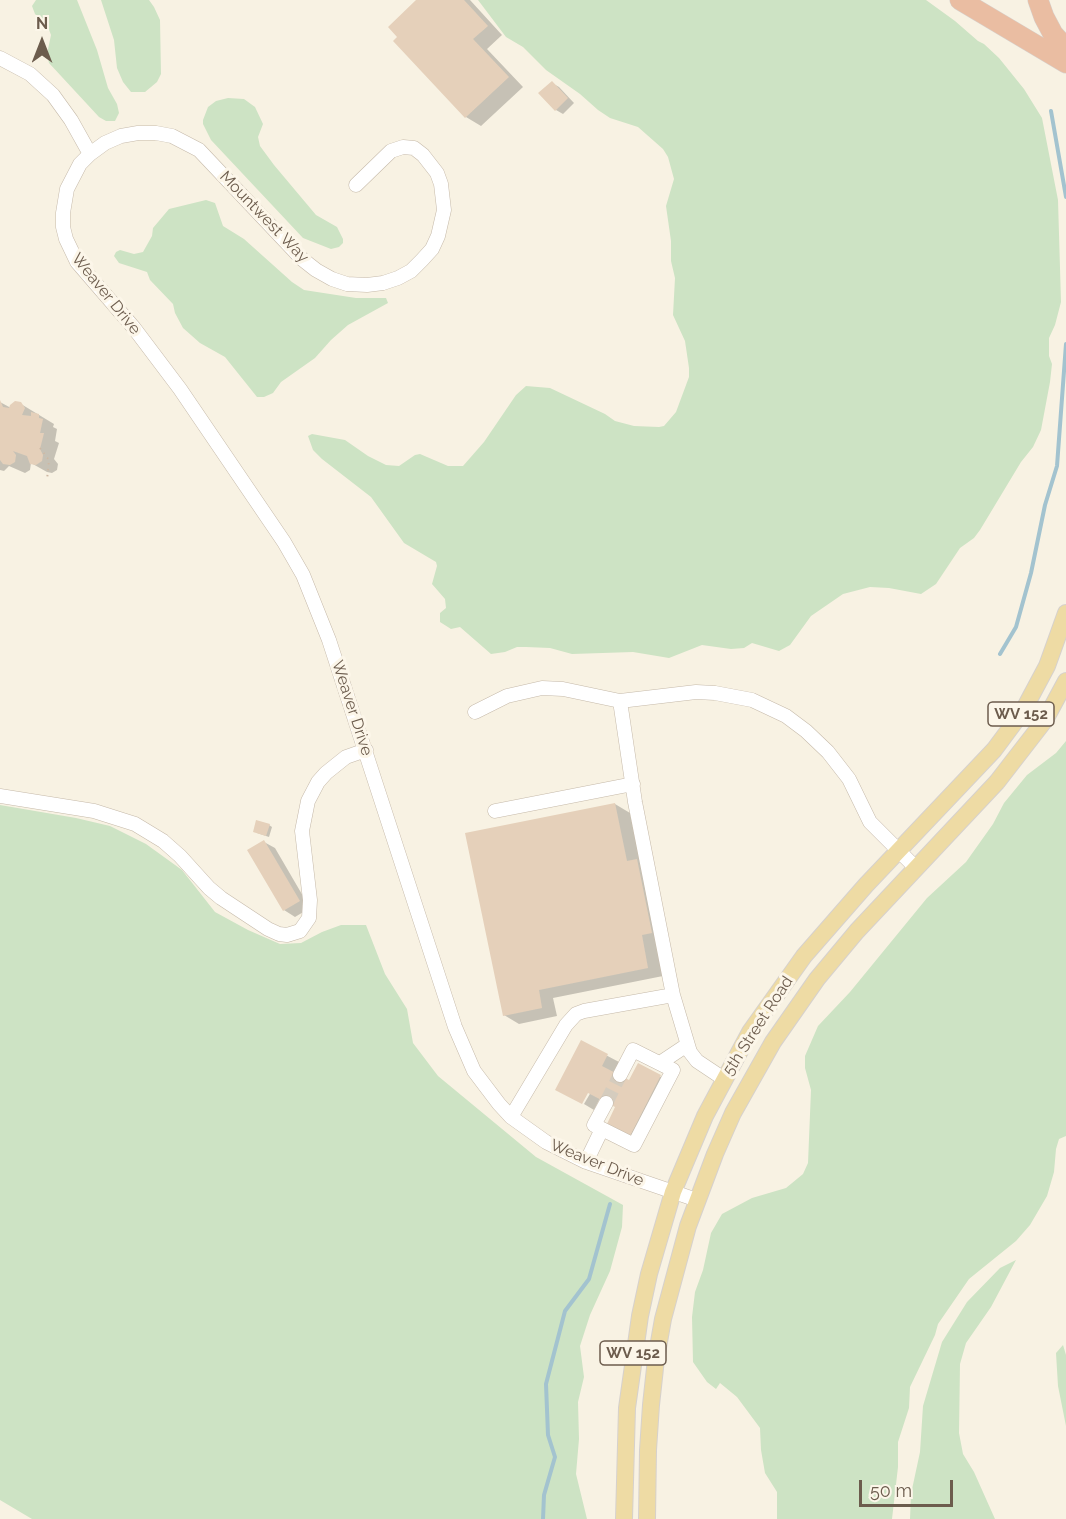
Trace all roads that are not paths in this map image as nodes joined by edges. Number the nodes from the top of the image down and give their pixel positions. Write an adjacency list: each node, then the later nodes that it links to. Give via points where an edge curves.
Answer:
1 (960, 0): 5 (highway)
2 (1038, 0): 3 (highway, via 1053,34)
3 (1066, 48)
4 (0, 58): 6 (street, via 30,74 53,95)
5 (1066, 63)
6 (90, 154): 7 (street, Mountwest Way, via 121,136 172,136 199,150 302,259 332,279 367,285 411,271 432,249 444,210 441,184 430,163 414,148 403,147 391,151); 12 (street, Weaver Drive, via 72,176 64,201 63,227 70,251 163,365 284,542 315,602)
7 (356, 185)
8 (1066, 613): 16 (main road, 5th Street Road / WV 152, via 1047,666 1023,711 994,750)
9 (1066, 681): 17 (main road, 5th Street Road / WV 152, via 1045,720 1016,759)
10 (620, 701): 11 (street, via 563,689 534,689 507,696); 13 (street); 16 (street, via 677,693 715,693 752,700 786,716 828,752 849,780 870,822)
11 (475, 712)
12 (366, 750): 14 (street, via 346,757 326,773 308,801 302,831 309,918 300,931 287,935 268,929 221,898 172,848 135,824 94,812); 24 (street, Weaver Drive, via 458,1035 474,1071)
13 (633, 784): 15 (street); 18 (street)
14 (0, 796)
15 (495, 811)
16 (898, 852): 17 (street); 22 (main road, 5th Street Road / WV 152, via 804,956 750,1032)
17 (916, 868): 28 (main road, 5th Street Road / WV 152, via 817,979 773,1042 733,1113)
18 (673, 995): 19 (street); 24 (street, via 576,1014)
19 (687, 1045): 20 (street); 22 (street, via 697,1060)
20 (660, 1064): 21 (street, via 633,1050); 25 (street, via 673,1070 634,1145)
21 (620, 1075)
22 (724, 1079): 27 (main road, 5th Street Road / WV 152)
23 (606, 1102): 25 (street, via 594,1125)
24 (512, 1117): 26 (street, Weaver Drive, via 546,1143)
25 (602, 1129): 26 (street)
26 (586, 1162): 27 (street, Weaver Drive)
27 (673, 1192): 28 (street, Weaver Drive); 29 (main road, 5th Street Road / WV 152, via 649,1274 632,1363)
28 (697, 1200): 30 (main road, 5th Street Road / WV 152, via 672,1279 656,1359)
29 (624, 1519)
30 (647, 1519)

